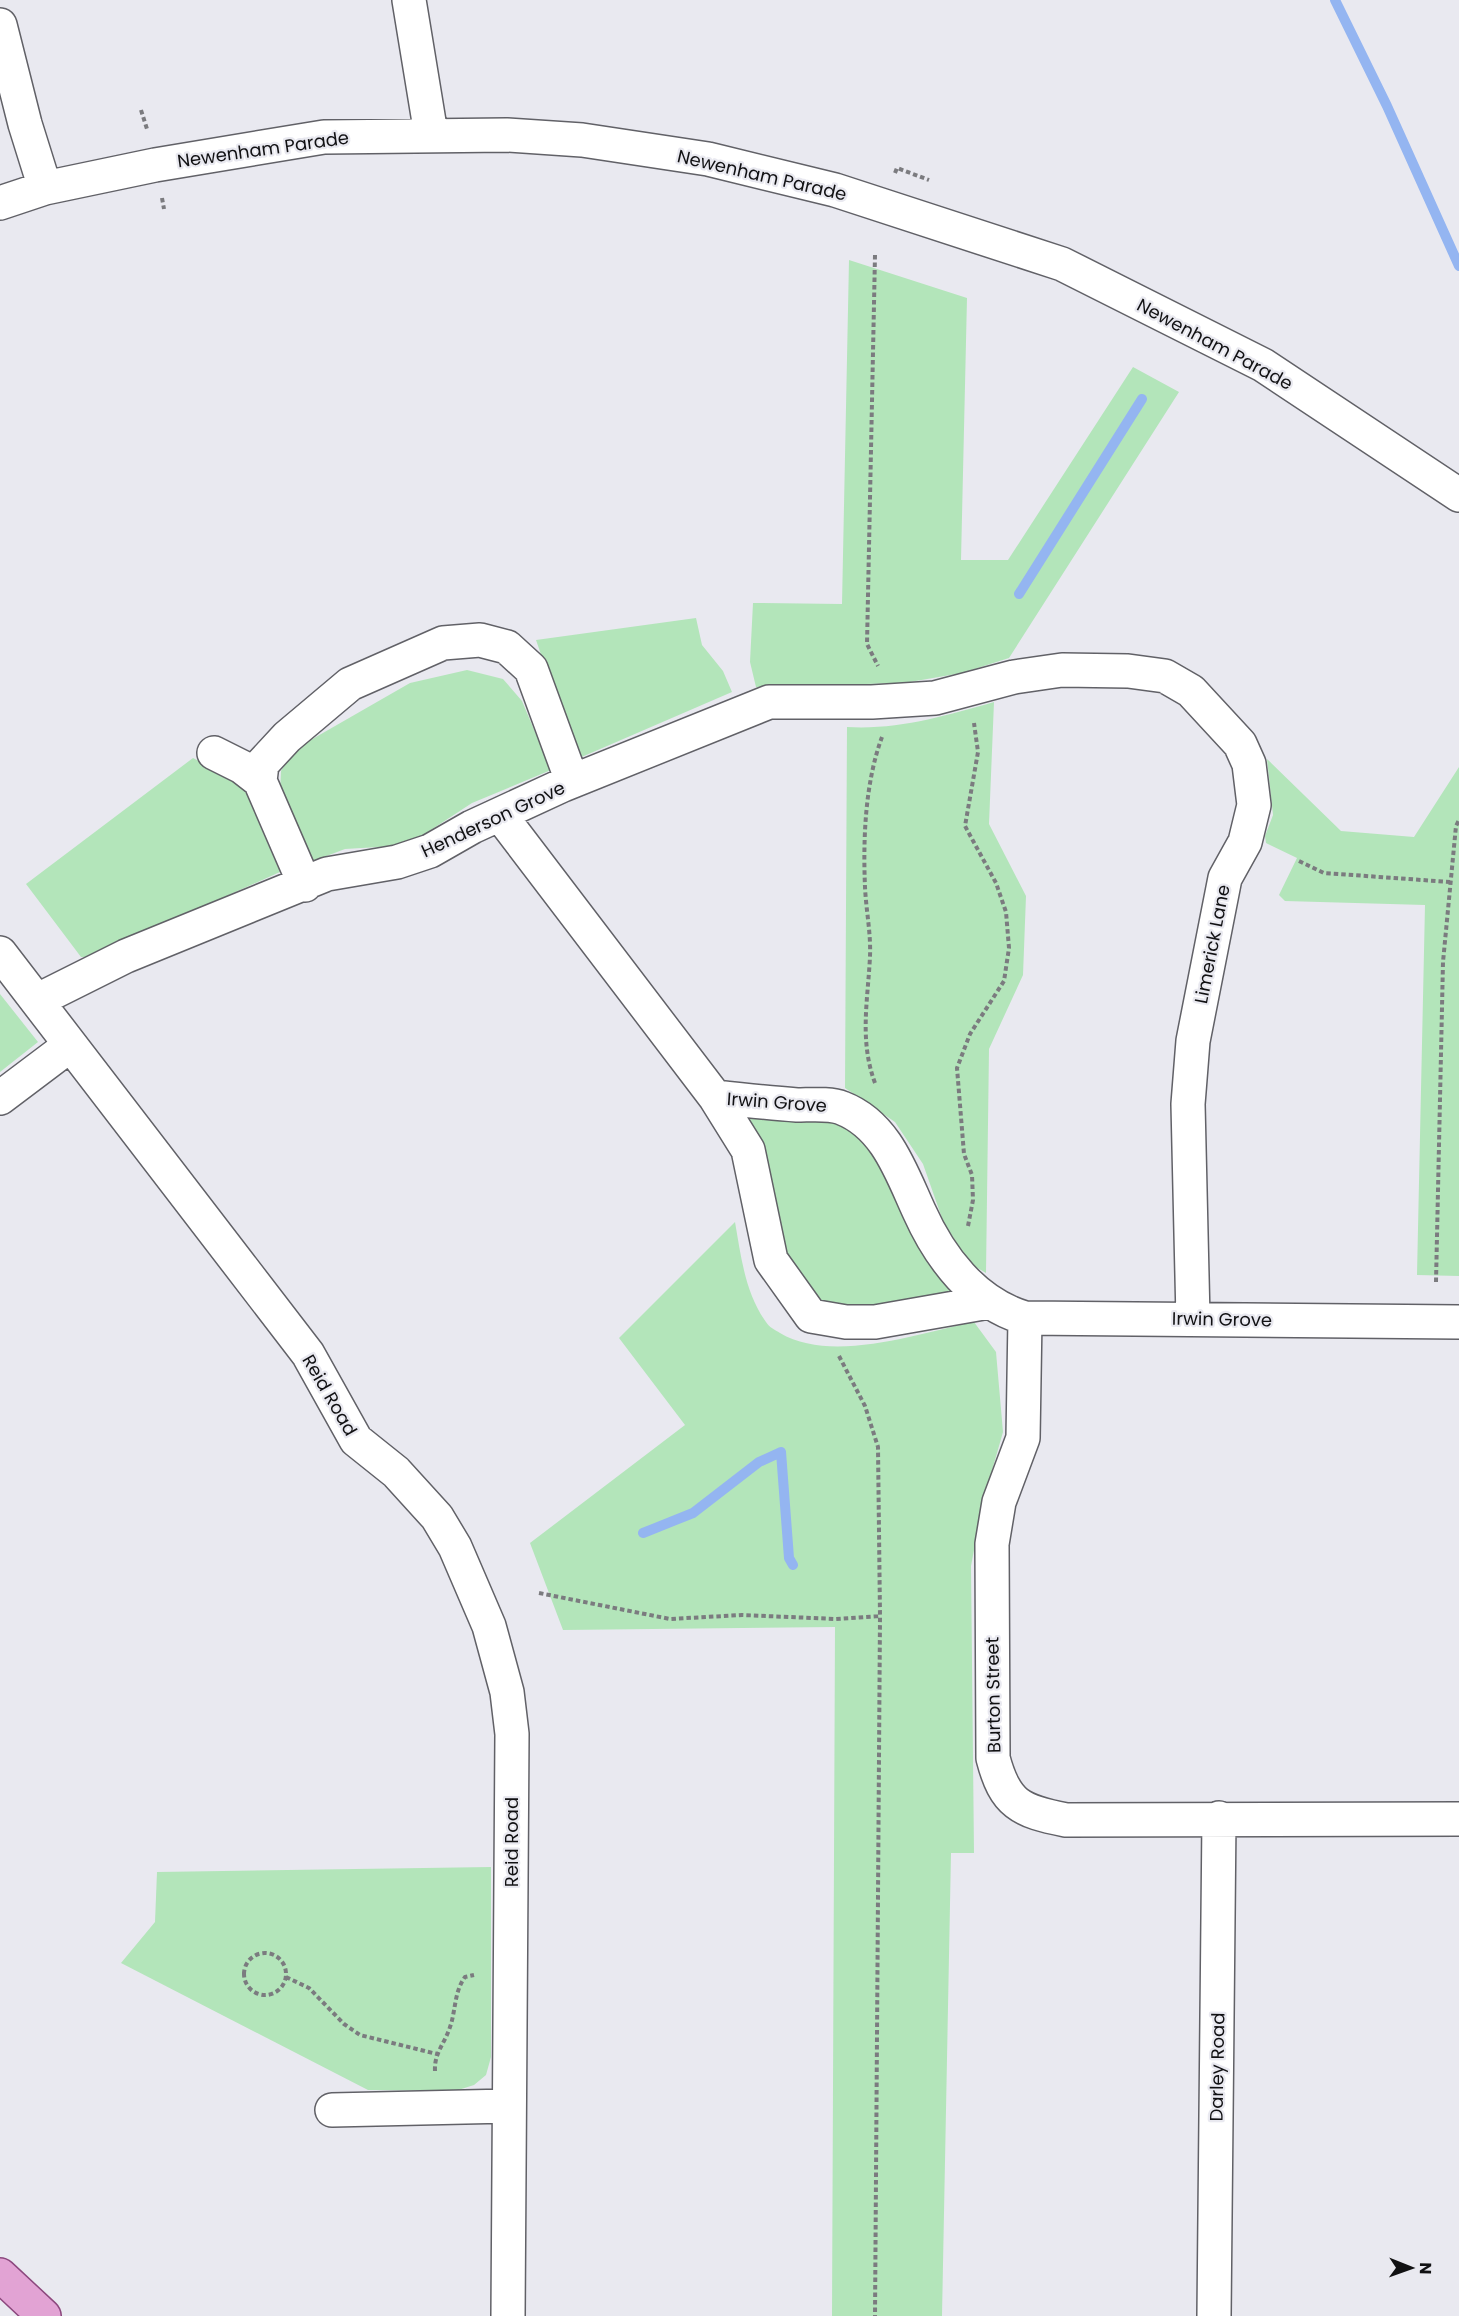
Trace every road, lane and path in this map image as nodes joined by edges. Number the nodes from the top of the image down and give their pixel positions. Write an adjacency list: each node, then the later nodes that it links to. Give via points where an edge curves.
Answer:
1 (409, 0): 3 (street)
2 (0, 25): 4 (street)
3 (431, 134): 4 (street, Newenham Parade, via 324,136); 6 (street, Newenham Parade, via 582,140 708,159 835,190 1062,264 1263,365)
4 (45, 188): 5 (street, Newenham Parade)
5 (0, 203)
6 (1459, 495)
7 (964, 691): 10 (street, Henderson Grove, via 935,698 872,702 769,702); 21 (path, via 978,752 965,826 996,884 1006,912 1010,948 1004,981 969,1034 957,1068 959,1113 973,1200 967,1232); 26 (street, Limerick Lane, via 1014,677 1062,670 1165,676 1191,691 1216,715 1240,744 1249,764 1254,805 1245,842 1224,878 1193,1041 1188,1104)
8 (214, 753): 9 (street)
9 (260, 781): 10 (street, via 262,764 287,736 350,684 443,643 480,640 507,647 531,669); 15 (street)
10 (572, 781): 11 (street, Henderson Grove)
11 (501, 816): 15 (street, Henderson Grove, via 430,851 397,862 327,874); 19 (street, Irwin Grove)
12 (1459, 820): 14 (path)
13 (1299, 861): 14 (path, via 1324,873)
14 (1450, 882): 22 (path, via 1443,962)
15 (304, 885): 17 (street, Henderson Grove, via 126,956)
16 (0, 953): 17 (street, Reid Road)
17 (38, 1000): 18 (street, Reid Road)
18 (69, 1046): 20 (street); 32 (street, Reid Road, via 308,1354 356,1440 396,1472 437,1517 455,1547 489,1626 507,1692 512,1734)
19 (715, 1097): 21 (street, Irwin Grove, via 841,1107 868,1123 889,1146 937,1247); 25 (street, Irwin Grove, via 748,1150 771,1260 812,1316)
20 (0, 1098)
21 (946, 1258): 23 (street, Irwin Grove, via 964,1282)
22 (1436, 1282)
23 (989, 1302): 24 (street, Irwin Grove); 25 (street, Irwin Grove, via 875,1322)
24 (1025, 1318): 26 (street, Irwin Grove); 30 (street, Burton Street, via 1023,1438 999,1502 992,1544 993,1758 1000,1784 1034,1814 1065,1820)
25 (828, 1319): 29 (path, via 840,1362 865,1406 878,1448)
26 (1193, 1319): 27 (street, Irwin Grove)
27 (1459, 1322)
28 (539, 1593): 29 (path, via 670,1618)
29 (880, 1616): 41 (path)
30 (1219, 1818): 31 (street, Burton Street); 42 (street, Darley Road)
31 (1459, 1819)
32 (511, 1973): 34 (path, via 465,1977 450,2028); 35 (street, Reid Road)
33 (286, 1977): 33 (path, via 276,1992 263,1995 246,1984 245,1971 250,1959 269,1953 281,1960); 34 (path, via 309,1988 344,2024 360,2034)
34 (437, 2054): 36 (path)
35 (509, 2106): 36 (street); 40 (street, Reid Road)
36 (436, 2108): 37 (street)
37 (332, 2110)
38 (0, 2275): 39 (main road)
39 (44, 2316)
40 (508, 2316)
41 (875, 2316)
42 (1214, 2316)

